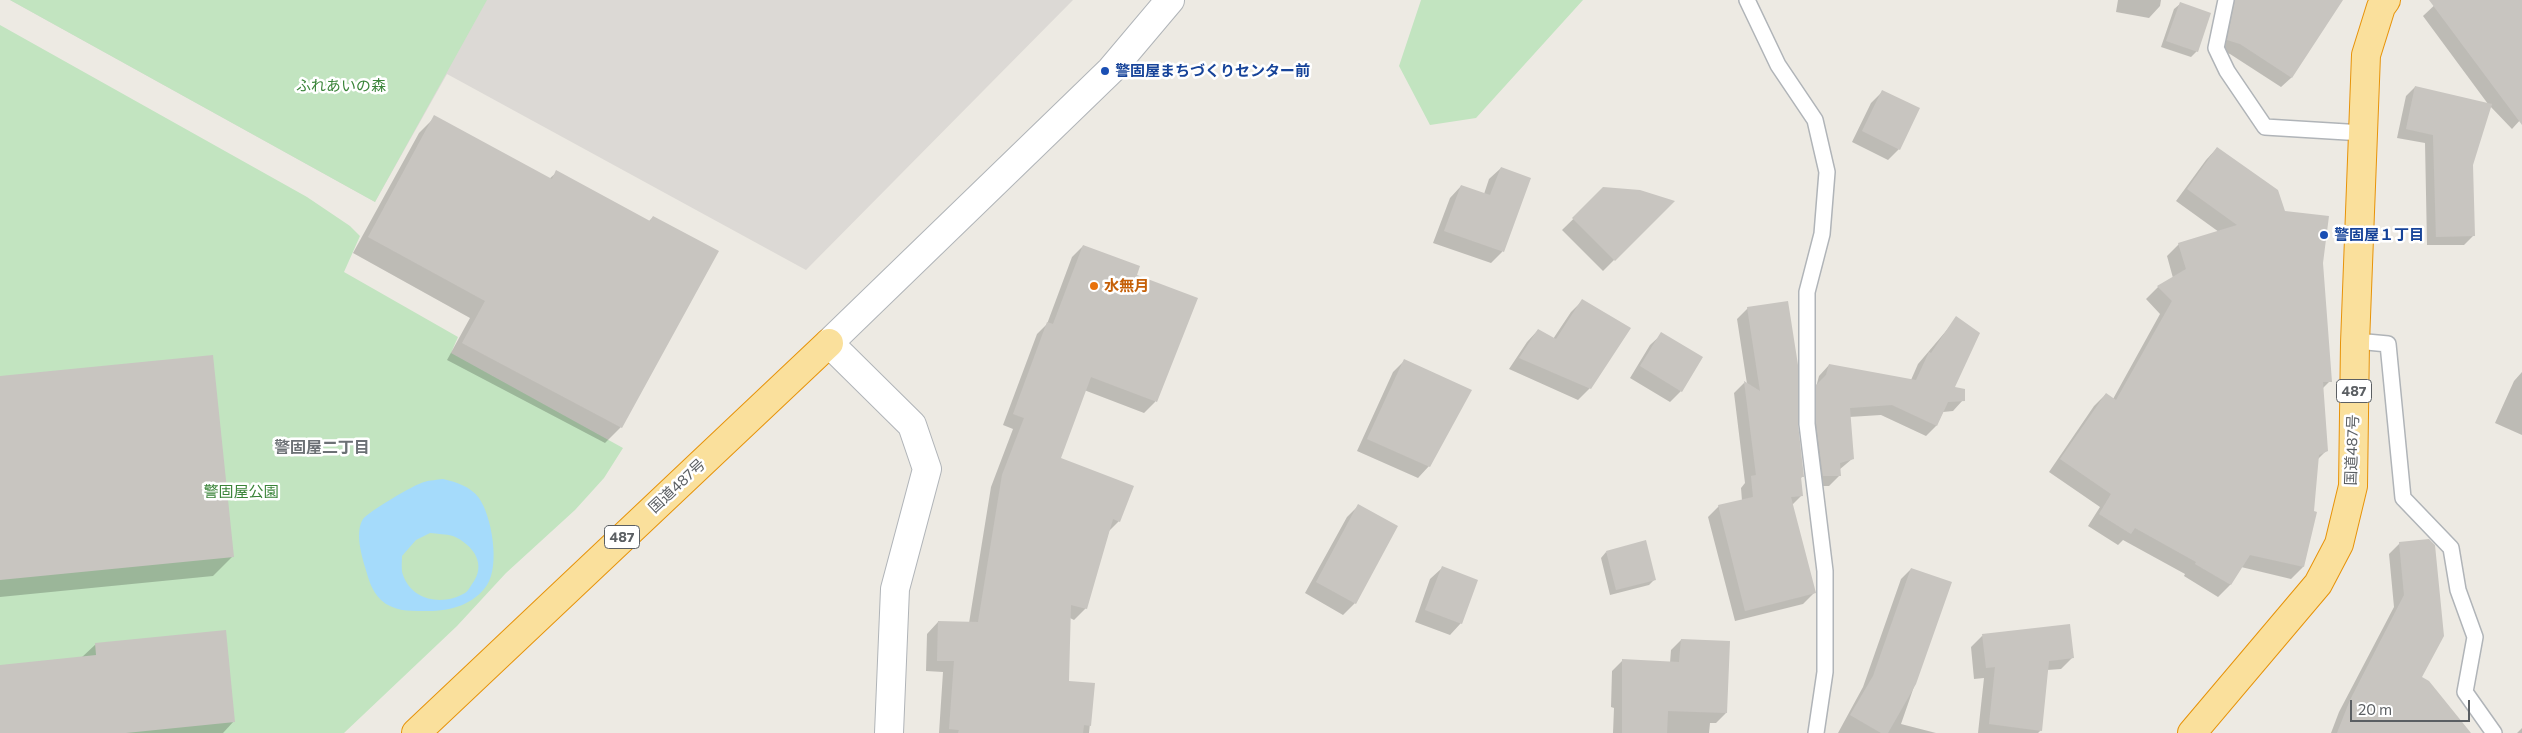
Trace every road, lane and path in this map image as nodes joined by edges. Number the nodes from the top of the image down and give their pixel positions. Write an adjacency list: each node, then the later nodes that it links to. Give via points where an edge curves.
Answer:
1 (1170, 0): 7 (street, via 1111,70)
2 (1746, 0): 10 (lane, via 1778,65 1815,120 1827,172 1822,234 1807,292 1807,424 1825,571 1825,672)
3 (2226, 0): 5 (lane, via 2216,48 2227,70 2266,126)
4 (2386, 0): 5 (highway, 国道487号 / 487, via 2366,55)
5 (2363, 133): 6 (highway, 国道487号 / 487)
6 (2356, 341): 11 (highway, 国道487号 / 487, via 2352,486 2339,544 2318,584); 12 (lane, via 2388,344 2403,498 2451,548 2458,590 2475,637 2465,692)
7 (829, 343): 8 (highway, 国道487号 / 487); 9 (street, via 912,425 927,469 895,589)
8 (416, 733)
9 (889, 733)
10 (1816, 733)
11 (2192, 733)
12 (2494, 733)

